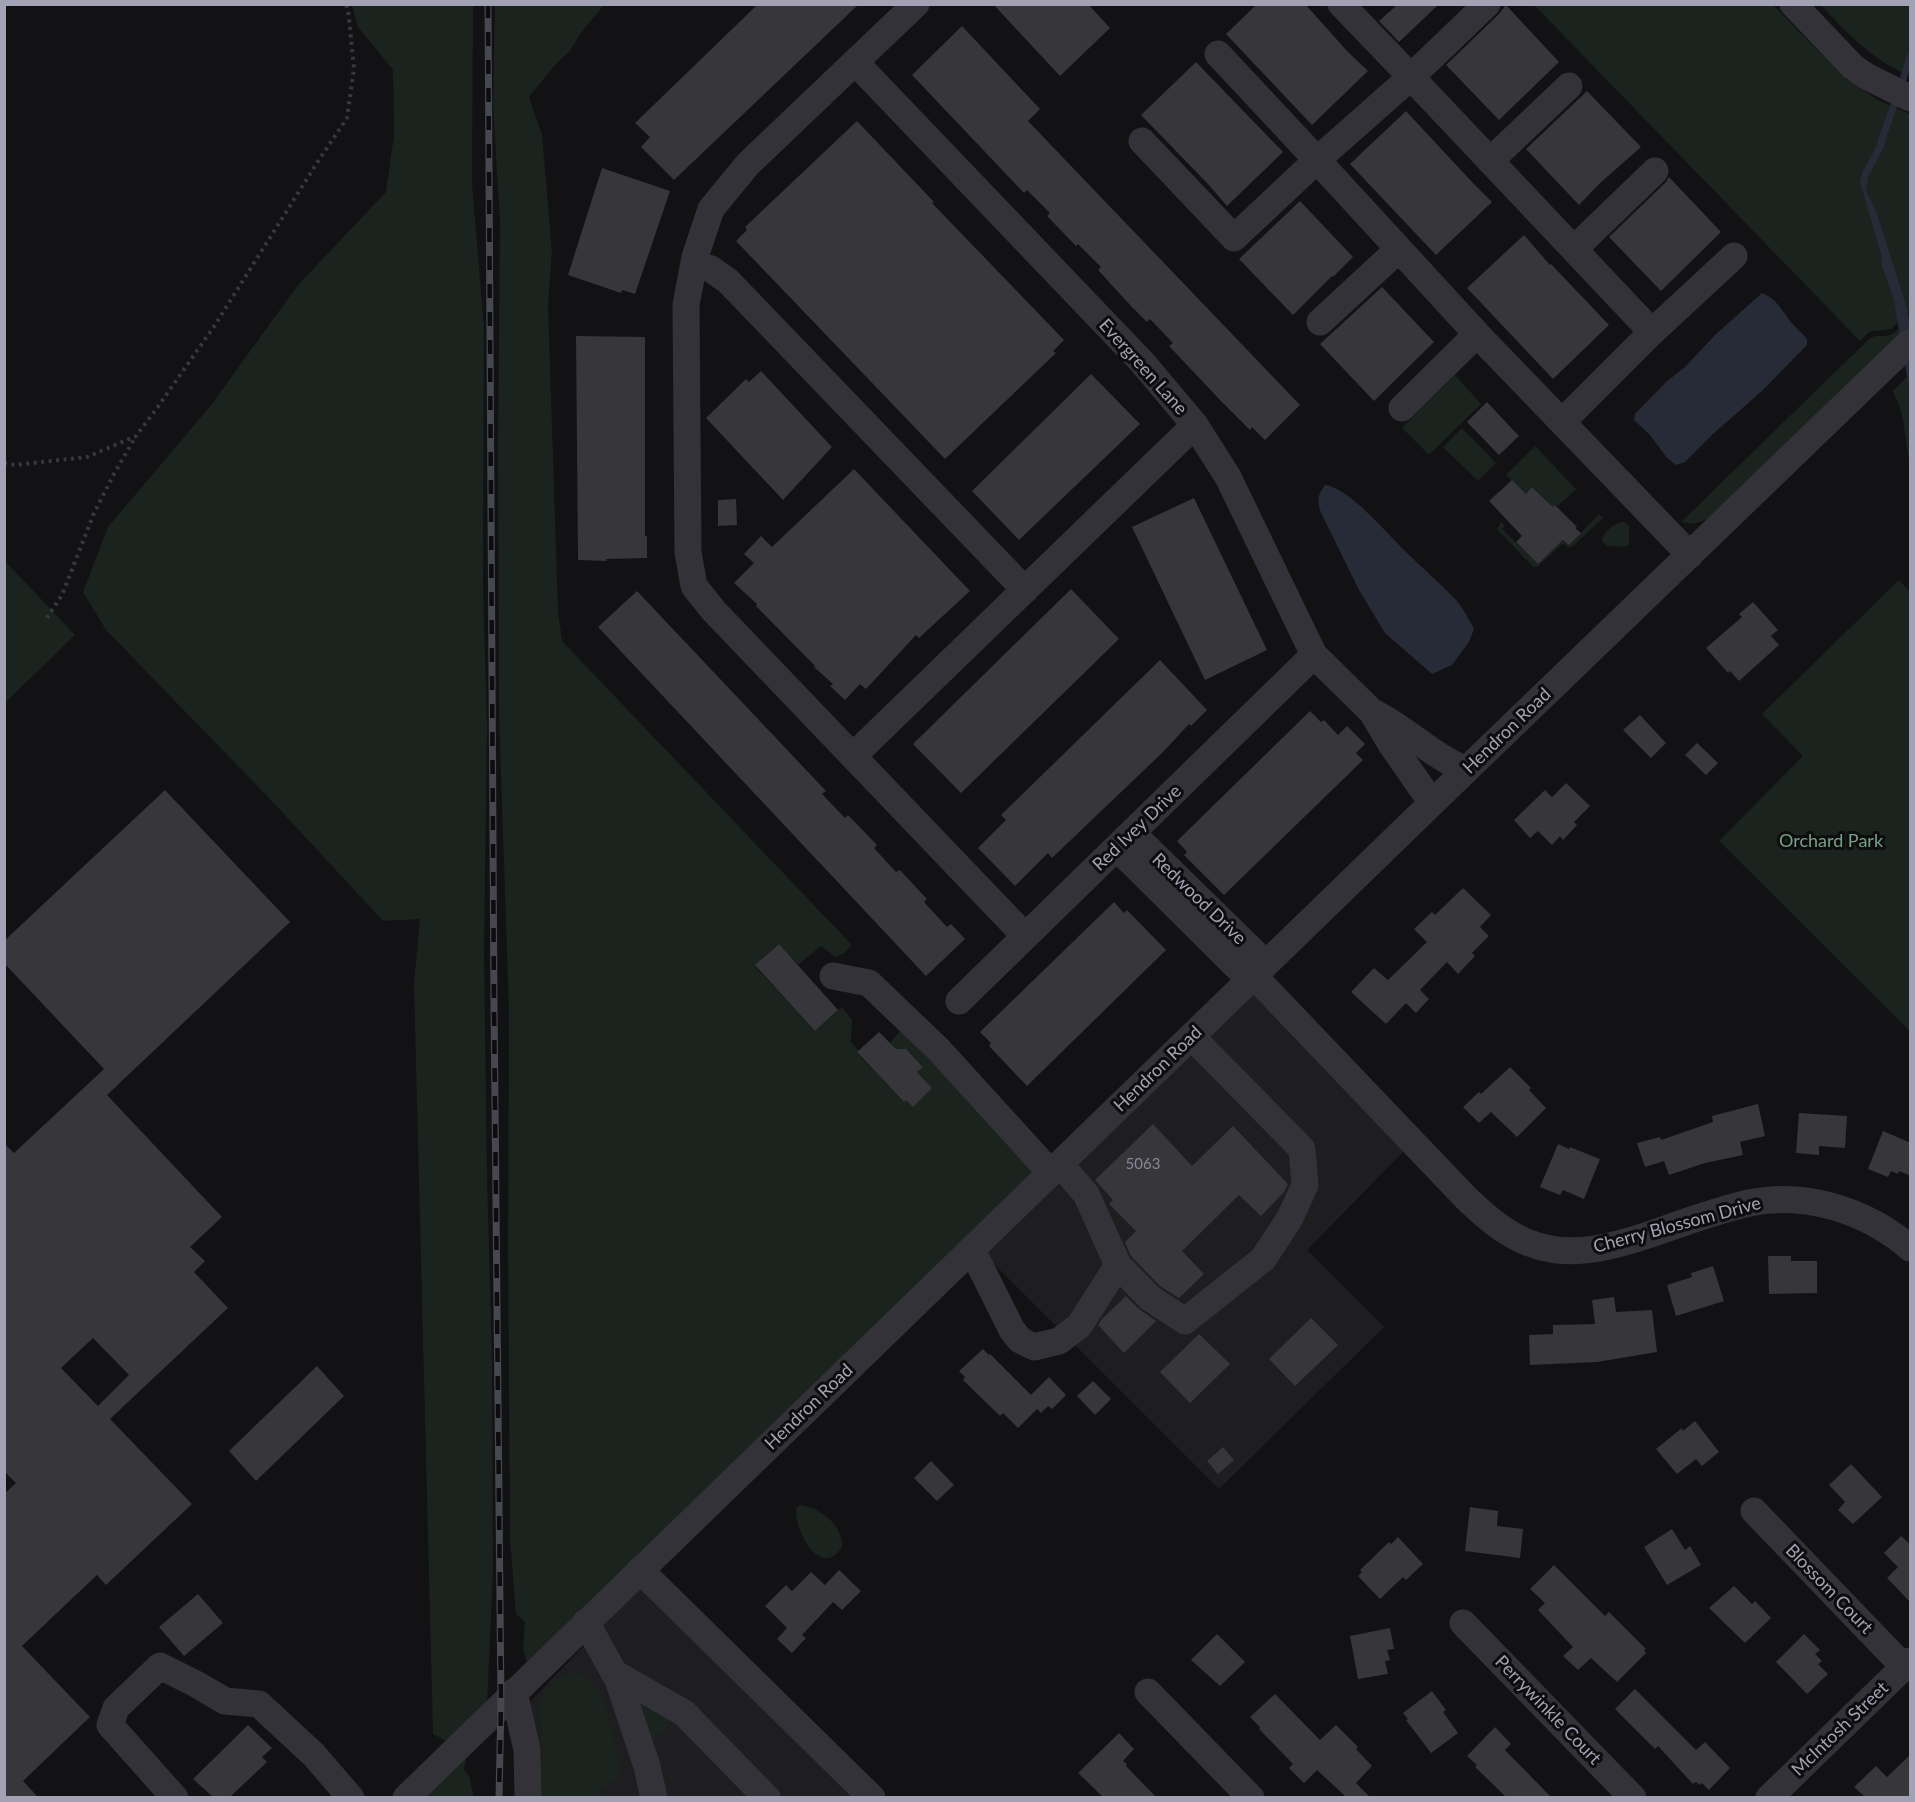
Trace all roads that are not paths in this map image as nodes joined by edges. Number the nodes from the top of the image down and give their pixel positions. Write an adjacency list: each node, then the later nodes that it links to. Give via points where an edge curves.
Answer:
1 (916, 4): 6 (street)
2 (1341, 4): 7 (street)
3 (1487, 4): 7 (street)
4 (1792, 4): 9 (street, via 1843,58 1866,76)
5 (1218, 54): 11 (street)
6 (856, 63): 17 (street, via 748,164 711,209); 24 (street, Evergreen Lane, via 1142,362)
7 (1411, 77): 11 (street); 12 (street)
8 (1569, 86): 12 (street)
9 (1911, 98)
10 (1142, 141): 11 (street, via 1234,237)
11 (1317, 160): 14 (street)
12 (1490, 161): 15 (street)
13 (1655, 171): 15 (street)
14 (1399, 249): 18 (street); 20 (street)
15 (1574, 249): 19 (street)
16 (1734, 256): 19 (street)
17 (694, 264): 26 (street, via 711,269 728,282); 29 (street, via 686,305 688,552 694,586)
18 (1320, 322)
19 (1652, 332): 23 (street)
20 (1477, 334): 22 (street); 23 (street)
21 (1903, 349): 25 (street, Hendron Road)
22 (1402, 408)
23 (1562, 422): 25 (street)
24 (1196, 426): 26 (street); 27 (street, Evergreen Lane, via 1228,477)
25 (1690, 555): 30 (street, Hendron Road)
26 (1025, 590): 29 (street)
27 (1314, 655): 28 (street, Evergreen Lane); 32 (street, Red Ivey Drive)
28 (1372, 712): 30 (street, Evergreen Lane, via 1446,762); 31 (street, Evergreen Lane)
29 (853, 756): 33 (street)
30 (1466, 770): 31 (street, Hendron Road)
31 (1432, 803): 34 (street, Hendron Road)
32 (1124, 841): 33 (street, Red Ivey Drive); 34 (street, Redwood Drive)
33 (1025, 936): 36 (street, Red Ivey Drive)
34 (1257, 973): 37 (street, Hendron Road); 39 (street, Cherry Blossom Drive, via 1474,1206 1505,1231 1537,1246 1575,1251 1599,1249 1726,1209 1780,1200 1851,1213 1883,1227)
35 (833, 976): 38 (street, via 869,983)
36 (959, 1001)
37 (1192, 1037): 38 (street, Hendron Road); 41 (street, via 1302,1149 1305,1185 1290,1218 1263,1259 1185,1321 1150,1298)
38 (1055, 1169): 40 (street, Hendron Road); 41 (street, via 1086,1194)
39 (1911, 1248)
40 (972, 1250): 41 (street, via 1012,1330 1020,1340 1034,1347 1059,1341 1079,1326); 43 (street, Hendron Road)
41 (1118, 1265)
42 (1754, 1511): 46 (street, Blossom Court)
43 (640, 1570): 44 (street, Hendron Road); 56 (street)
44 (586, 1622): 47 (street); 48 (street, Hendron Road)
45 (1463, 1623): 58 (street, Perrywinkle Court)
46 (1907, 1664): 59 (street, McIntosh Street)
47 (614, 1672): 54 (street); 55 (street, via 684,1713)
48 (514, 1692): 52 (street, Hendron Road); 53 (street, via 527,1750)
49 (1148, 1692): 57 (street)
50 (176, 1797): 51 (street, via 110,1725 116,1708 160,1666 225,1701 259,1704 314,1755)
51 (351, 1797)
52 (406, 1797)
53 (528, 1797)
54 (654, 1797)
55 (767, 1797)
56 (872, 1797)
57 (1251, 1797)
58 (1633, 1797)
59 (1769, 1797)

